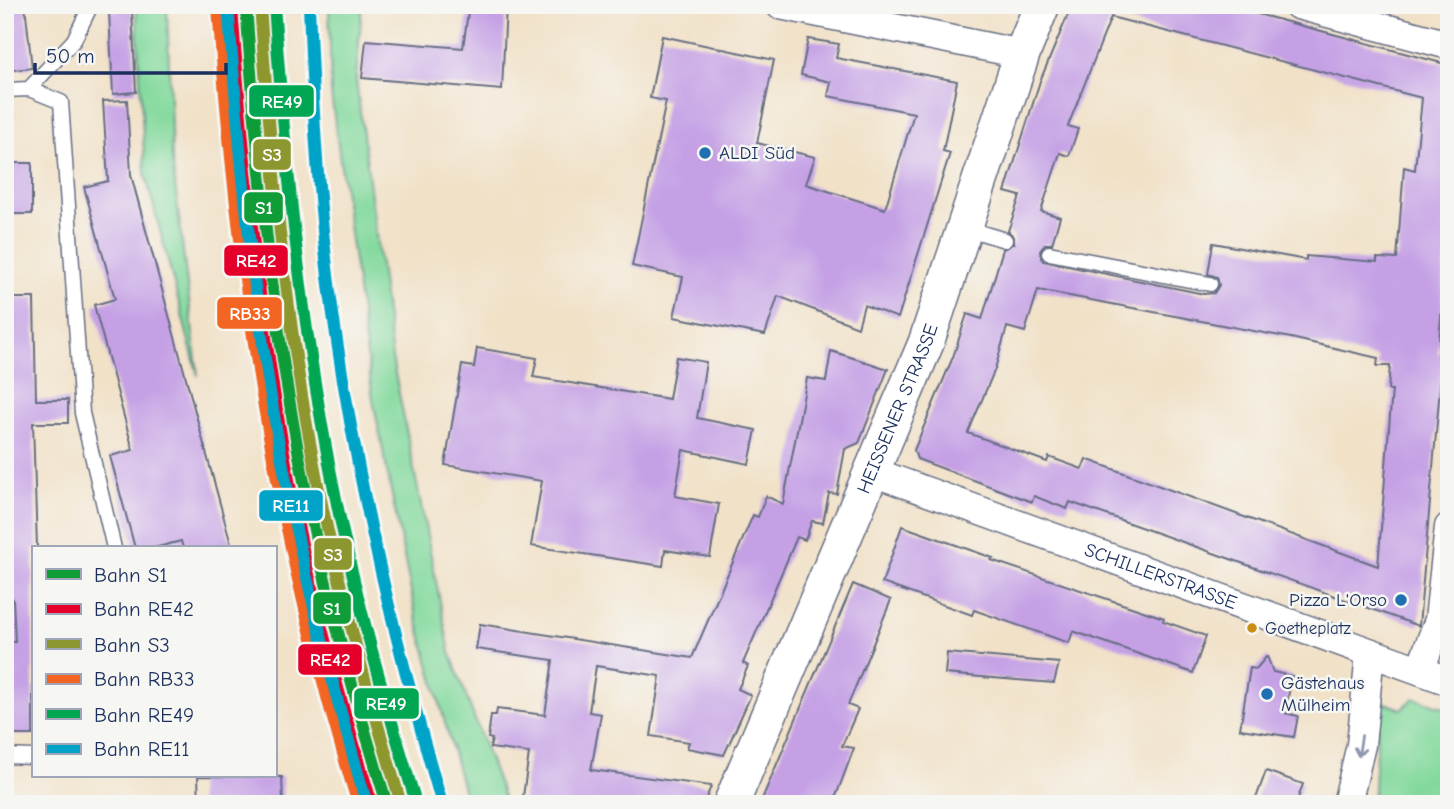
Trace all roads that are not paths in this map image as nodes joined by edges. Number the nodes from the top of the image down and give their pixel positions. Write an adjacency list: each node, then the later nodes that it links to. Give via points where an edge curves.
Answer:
1 (91, 5): 7 (lane, via 74,40)
2 (780, 5): 6 (street)
3 (1042, 5): 6 (street, HEISSENER STRASSE)
4 (1298, 5): 5 (street)
5 (1449, 45)
6 (1023, 54): 9 (street, HEISSENER STRASSE)
7 (29, 89): 8 (lane); 15 (lane, via 61,102 82,413)
8 (5, 90)
9 (964, 228): 10 (lane); 13 (street, HEISSENER STRASSE, via 926,343)
10 (1005, 240)
11 (1049, 253): 12 (lane)
12 (1210, 284)
13 (873, 472): 17 (street, SCHILLERSTRASSE); 22 (street, HEISSENER STRASSE)
14 (1449, 527): 16 (street)
15 (114, 546)
16 (1447, 571): 18 (street, via 1439,620)
17 (1370, 653): 18 (street, SCHILLERSTRASSE); 23 (street, one-way to 23, via 1361,745)
18 (1420, 670): 19 (street, SCHILLERSTRASSE)
19 (1449, 681)
20 (5, 756): 21 (lane)
21 (32, 757)
22 (731, 804)
23 (1347, 804)

